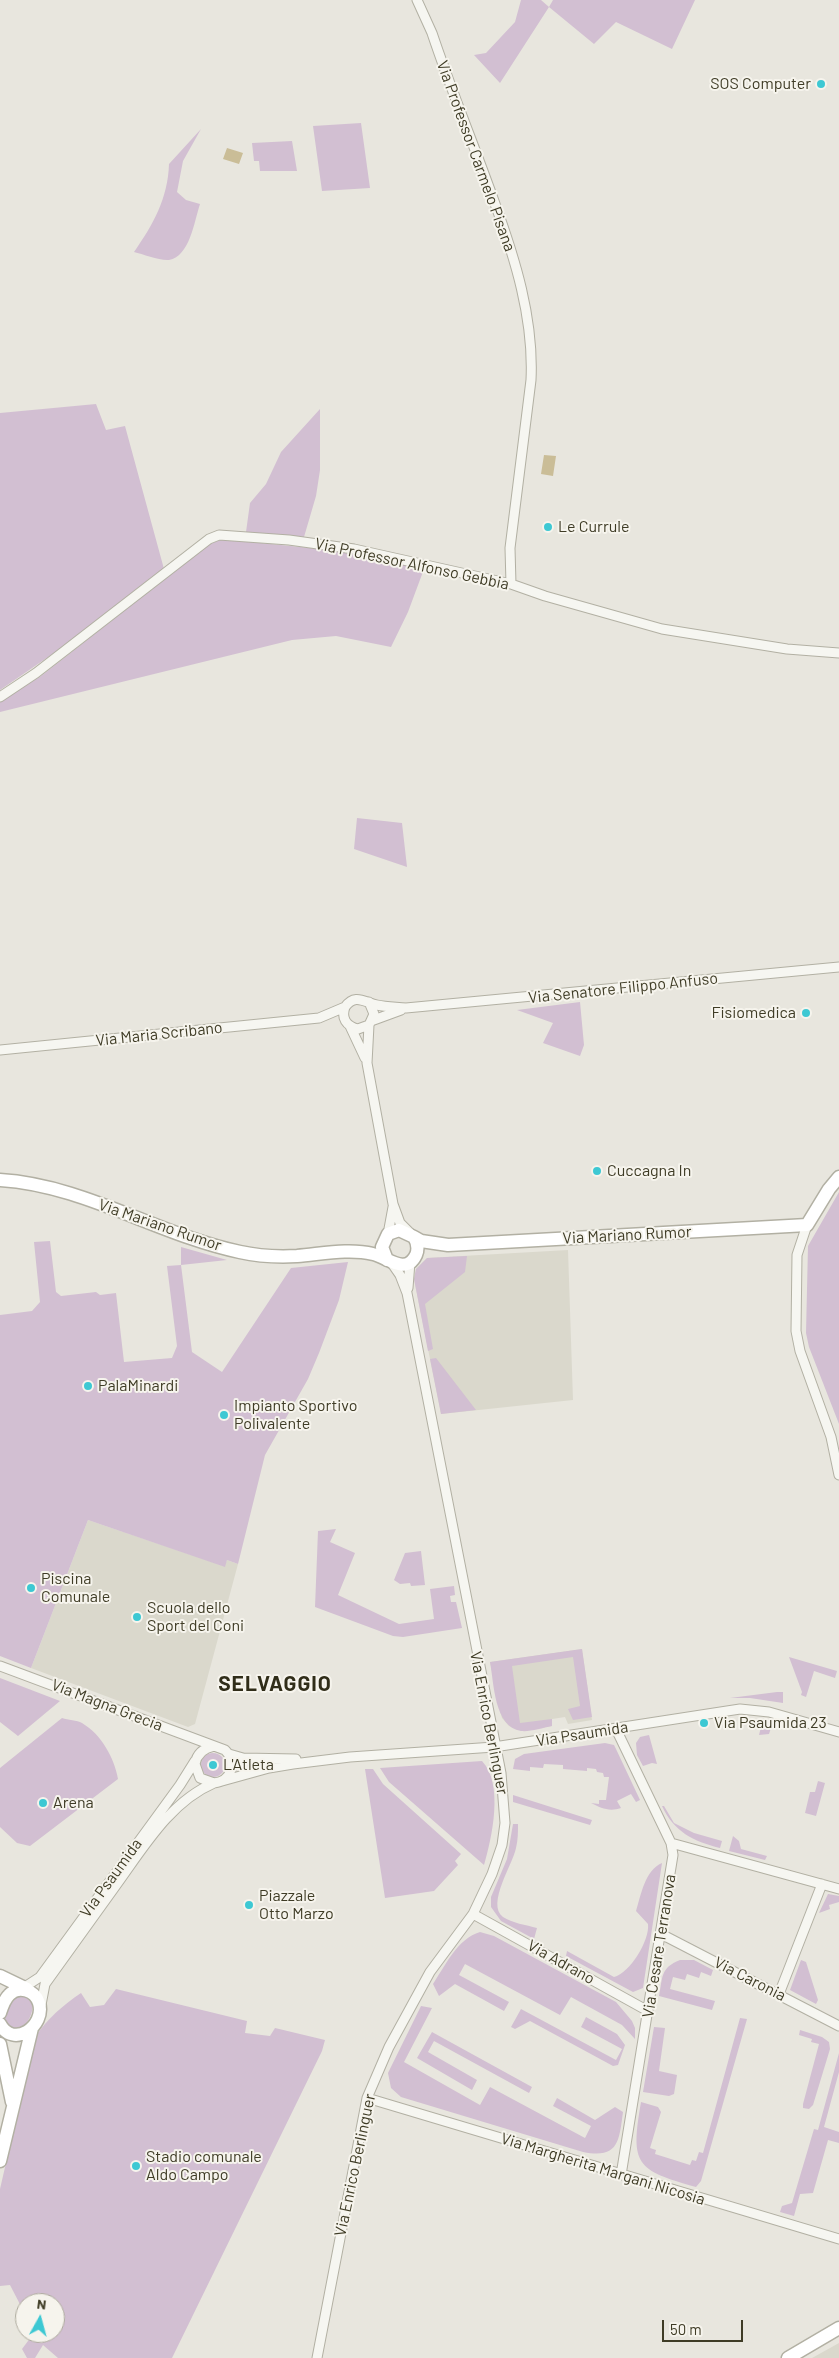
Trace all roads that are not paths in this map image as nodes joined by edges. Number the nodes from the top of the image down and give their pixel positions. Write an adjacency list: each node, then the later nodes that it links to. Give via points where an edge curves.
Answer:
1 (417, 0): 2 (street, Via Professor Carmelo Pisana, via 511,245 528,321 531,380 510,548)
2 (511, 584): 3 (street, Via Professor Alfonso Gebbia, via 662,629 787,649); 4 (street, Via Professor Alfonso Gebbia, via 354,549 289,540 219,536 209,539 36,673)
3 (839, 653)
4 (0, 697)
5 (839, 967): 8 (street, Via Senatore Filippo Anfuso)
6 (368, 1002): 7 (street, via 357,998); 8 (street); 10 (street, via 373,1009)
7 (345, 1007): 9 (street); 11 (street, via 343,1016)
8 (406, 1008): 10 (street)
9 (319, 1018): 11 (street); 12 (street, Via Maria Scribano)
10 (370, 1023): 11 (street, via 358,1029); 13 (street)
11 (348, 1025): 13 (street)
12 (0, 1050)
13 (367, 1063): 16 (street)
14 (839, 1177): 17 (street)
15 (0, 1180): 21 (street, Via Mariano Rumor, via 44,1186 195,1240 241,1252 295,1256)
16 (393, 1204): 18 (street, via 400,1222); 19 (street)
17 (807, 1225): 20 (street, Via Mariano Rumor); 25 (street, via 797,1255 796,1331)
18 (412, 1235): 19 (street, via 399,1230); 20 (street); 23 (street, via 417,1251)
19 (387, 1237): 21 (street, via 372,1247); 22 (street, via 382,1247)
20 (448, 1245): 23 (street)
21 (352, 1252): 22 (street, via 373,1254)
22 (389, 1261): 23 (street, via 398,1265); 24 (street, via 400,1275)
23 (411, 1261): 24 (street)
24 (407, 1293): 30 (street, Via Enrico Berlinguer)
25 (839, 1475)
26 (0, 1666): 29 (street, Via Magna Grecia)
27 (616, 1728): 28 (street, Via Psaumida, via 740,1709 769,1712); 30 (street, Via Psaumida); 35 (street, Via Cesare Terranova)
28 (839, 1732)
29 (214, 1746): 31 (street); 32 (street, via 203,1749)
30 (494, 1747): 33 (street, Via Psaumida); 38 (street, Via Enrico Berlinguer, via 505,1804 504,1830 492,1874)
31 (229, 1754): 33 (street, via 243,1758); 34 (street, via 232,1769)
32 (196, 1759): 34 (street, via 200,1778); 41 (street, Via Psaumida, via 40,1977)
33 (322, 1760): 34 (street, Via Psaumida, via 269,1768)
34 (218, 1782): 43 (street, Via Psaumida, via 199,1790 181,1805 149,1840 45,1984)
35 (671, 1843): 36 (street); 39 (street, Via Cesare Terranova, via 673,1855)
36 (822, 1884): 37 (street); 42 (street)
37 (839, 1889)
38 (473, 1914): 44 (street, Via Adrano); 50 (street, Via Enrico Berlinguer, via 430,1972 389,2047)
39 (662, 1934): 42 (street, Via Caronia); 44 (street, Via Cesare Terranova)
40 (0, 1976): 41 (street)
41 (25, 1990): 43 (street, via 39,2002); 45 (street, via 9,1995)
42 (779, 1994): 46 (street, Via Caronia)
43 (40, 2008): 48 (street)
44 (648, 2011): 53 (street, Via Cesare Terranova)
45 (0, 2013)
46 (839, 2026)
47 (1, 2027): 48 (street, via 18,2036)
48 (32, 2028): 51 (street)
49 (0, 2044): 51 (street)
50 (367, 2098): 53 (street, Via Margherita Margani Nicosia); 56 (street, Via Enrico Berlinguer)
51 (13, 2107): 52 (street)
52 (0, 2161)
53 (621, 2174): 54 (street, Via Margherita Margani Nicosia)
54 (839, 2239)
55 (839, 2328): 57 (street)
56 (317, 2358)
57 (788, 2358)

